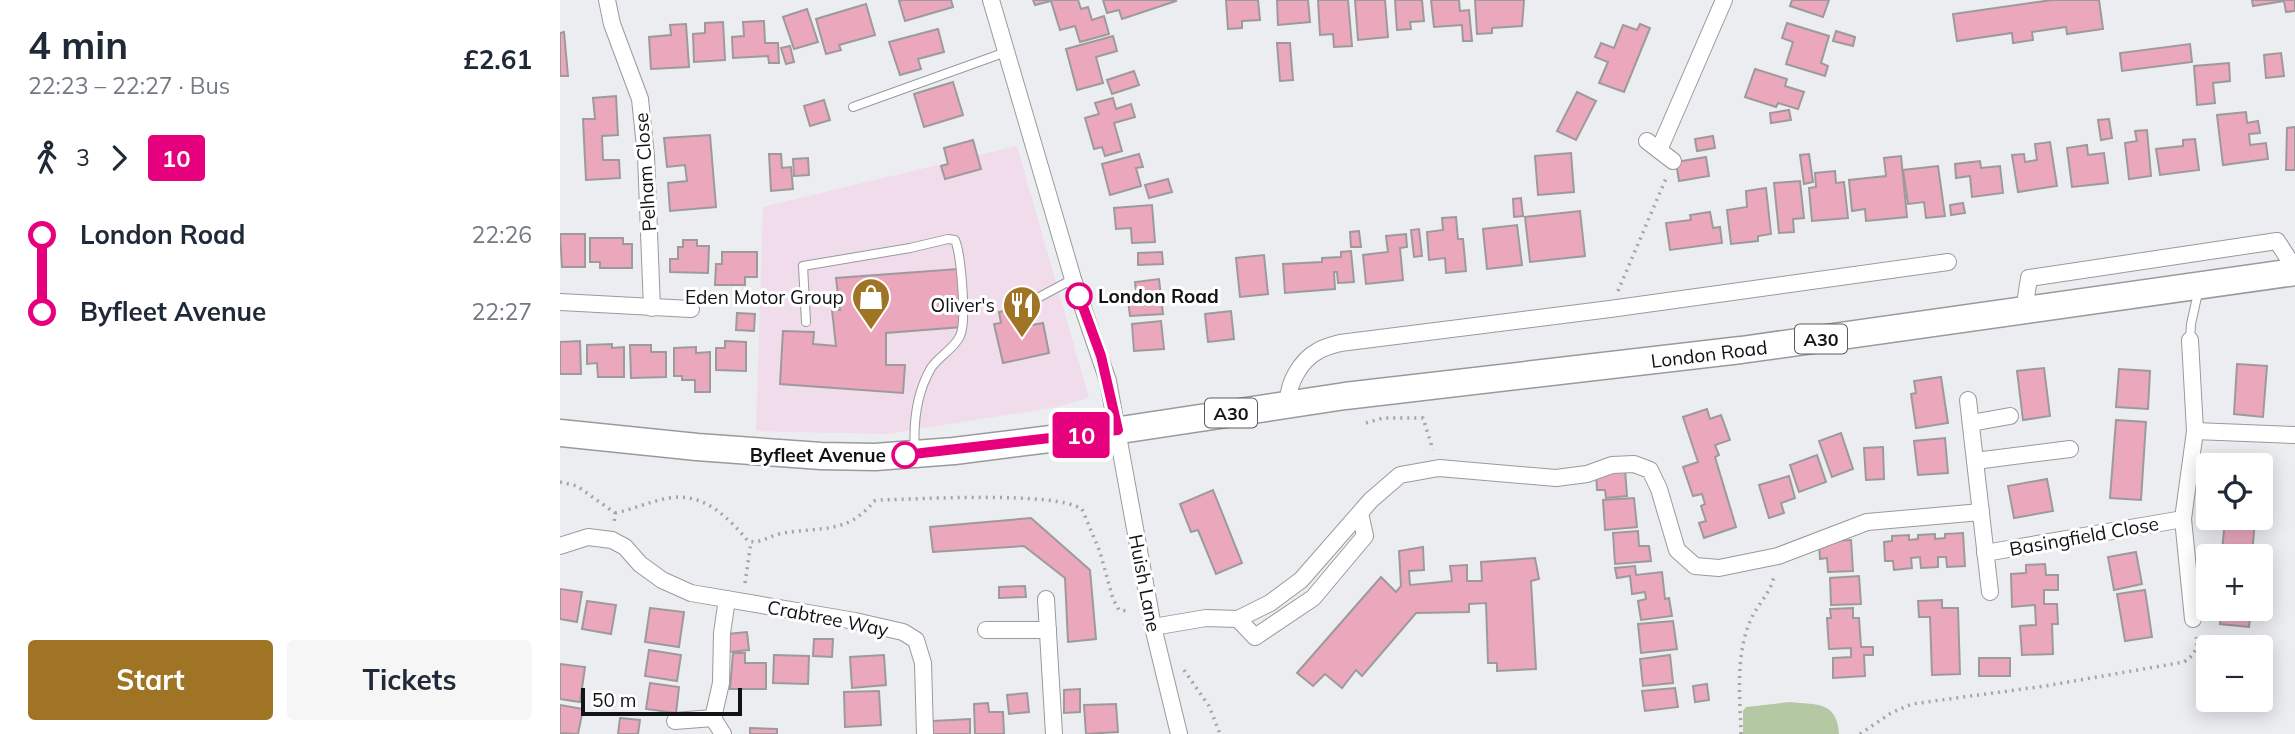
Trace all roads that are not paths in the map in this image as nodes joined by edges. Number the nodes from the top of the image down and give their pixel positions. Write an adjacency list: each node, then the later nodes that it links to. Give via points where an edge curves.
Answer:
1 (607, 0): 13 (street, Pelham Close, via 640,99)
2 (991, 0): 4 (street)
3 (1724, 0): 6 (street, via 1653,146)
4 (1006, 52): 5 (lane); 9 (street)
5 (853, 107)
6 (1673, 161)
7 (1948, 262): 19 (street, via 1339,343 1316,351 1296,372)
8 (2295, 271): 10 (main road, London Road / A30); 15 (street, via 2277,241 2029,278)
9 (1073, 279): 12 (lane); 22 (street, via 1101,356)
10 (2200, 286): 15 (main road, London Road / A30); 17 (lane)
11 (560, 302): 13 (street)
12 (1032, 302)
13 (652, 308): 14 (street)
14 (691, 309)
15 (2024, 311): 19 (main road, London Road / A30)
16 (806, 322): 27 (lane, via 803,266 955,240 962,330 932,367 919,400 913,423)
17 (2190, 340): 23 (street, Basingfield Close)
18 (1968, 400): 21 (street, Basingfield Close)
19 (1289, 404): 22 (main road, London Road / A30)
20 (2010, 416): 21 (street)
21 (1971, 423): 28 (street, Basingfield Close)
22 (1118, 430): 27 (main road, London Road / A30); 39 (street, Huish Lane)
23 (2195, 431): 25 (street); 31 (street, Basingfield Close)
24 (560, 433): 27 (main road, London Road / A30, via 785,454)
25 (2295, 435)
26 (2070, 449): 28 (street)
27 (915, 455)
28 (1975, 461): 29 (street, Basingfield Close)
29 (1981, 512): 30 (street, via 1867,522 1779,556 1719,568 1695,566 1677,550 1650,470 1634,464 1556,478 1439,468 1400,475); 33 (street, Basingfield Close)
30 (1360, 513): 38 (street, via 1301,580); 38 (street, via 1365,536 1313,598 1255,637)
31 (2183, 519): 33 (street, Basingfield Close); 37 (street, Basingfield Close)
32 (560, 546): 36 (street, Crabtree Way, via 588,537 612,540 662,580 691,593)
33 (1985, 553): 34 (street, Basingfield Close)
34 (1990, 592)
35 (1046, 599): 41 (street)
36 (727, 600): 42 (street, via 721,683); 45 (street, Crabtree Way, via 855,621 903,632 915,640 923,663)
37 (2193, 619)
38 (1238, 620): 39 (street, via 1206,618)
39 (1153, 627): 47 (street, Huish Lane)
40 (985, 630): 41 (street)
41 (1048, 631): 46 (street)
42 (713, 718): 43 (street); 44 (street)
43 (675, 721)
44 (723, 734)
45 (925, 734)
46 (1054, 734)
47 (1178, 734)

